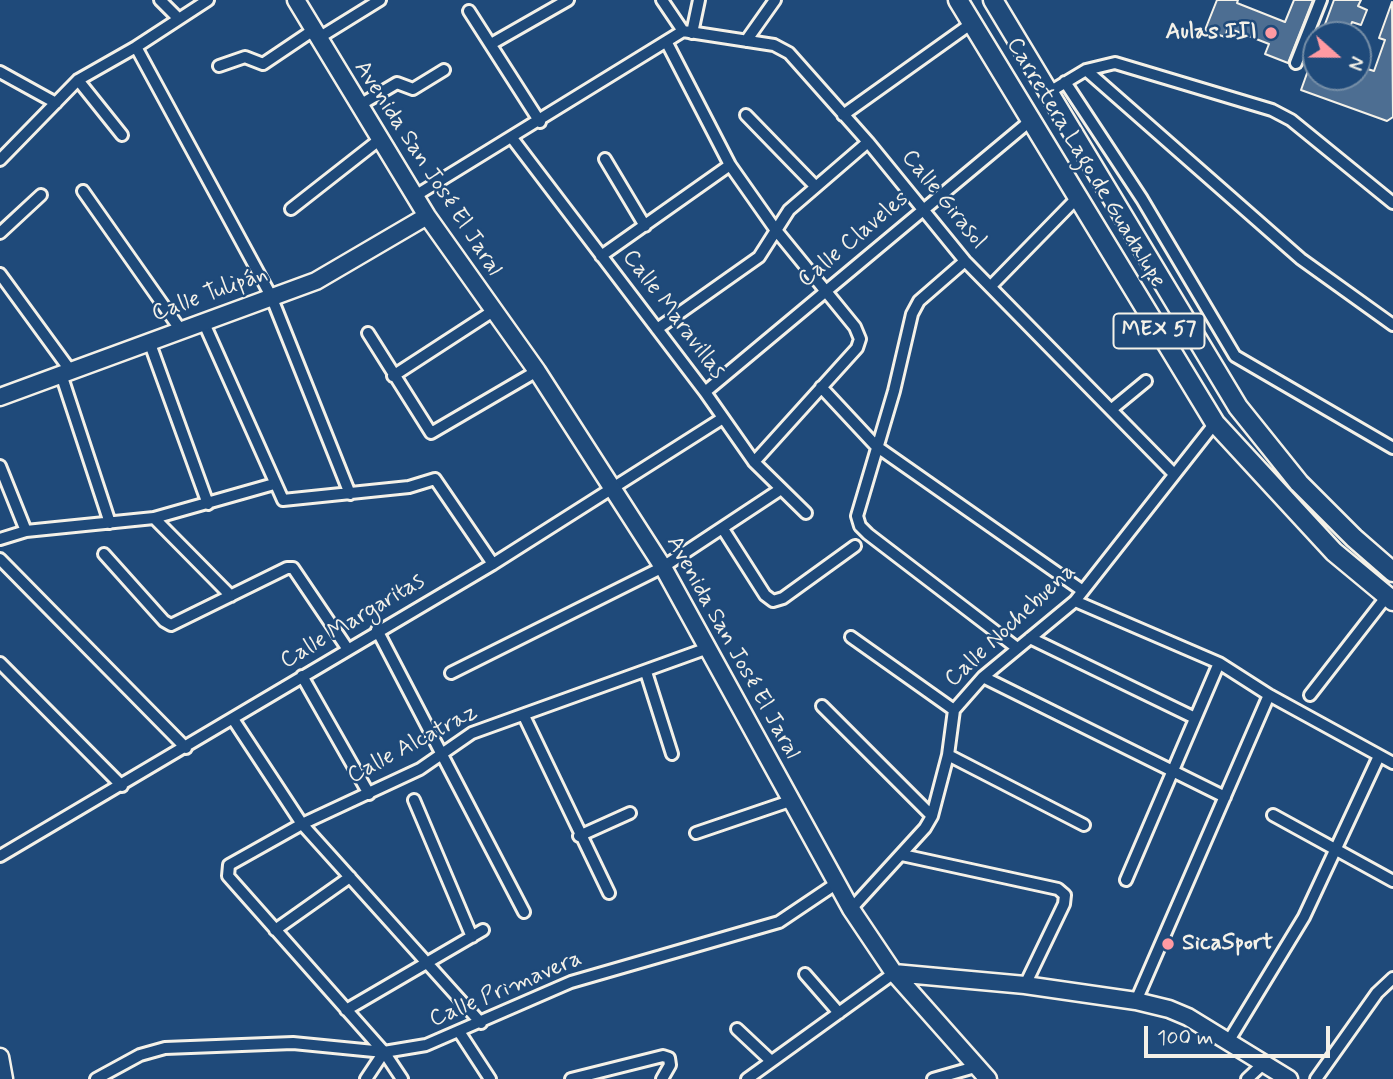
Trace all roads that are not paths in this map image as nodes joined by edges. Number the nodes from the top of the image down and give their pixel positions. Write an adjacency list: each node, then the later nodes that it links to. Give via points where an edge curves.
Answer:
1 (160, 0): 13 (street)
2 (208, 0): 13 (street)
3 (296, 0): 16 (street, Avenida San José El Jaral)
4 (380, 0): 16 (street)
5 (568, 0): 19 (street)
6 (662, 0): 15 (street)
7 (699, 0): 15 (street)
8 (775, 0): 17 (street)
9 (958, 0): 14 (main road, Carretera Lago de Guadalupe / MEX 57)
10 (993, 0): 27 (main road, Carretera Lago de Guadalupe / MEX 57)
11 (1321, 0): 21 (street)
12 (469, 11): 19 (street)
13 (178, 18): 20 (street)
14 (972, 23): 31 (street); 32 (main road, Carretera Lago de Guadalupe / MEX 57)
15 (687, 32): 17 (street, Calle Girasol); 18 (street)
16 (315, 35): 22 (street, via 263,64 245,57); 29 (street, Avenida San José El Jaral)
17 (747, 41): 31 (street, Calle Girasol, via 774,45 789,53)
18 (667, 43): 33 (street); 42 (street)
19 (491, 44): 33 (street)
20 (136, 47): 26 (street); 60 (street)
21 (1296, 63)
22 (219, 66)
23 (444, 70): 29 (street, via 412,89 397,83)
24 (1086, 70): 27 (street); 48 (street, via 1115,64 1272,110 1291,120); 63 (street, via 1301,259)
25 (0, 72): 28 (street)
26 (78, 80): 28 (street); 35 (street)
27 (1058, 87): 34 (main road, Carretera Lago de Guadalupe / MEX 57); 68 (street, via 1142,199)
28 (55, 103): 41 (street)
29 (358, 106): 37 (street, Avenida San José El Jaral)
30 (746, 115): 43 (street)
31 (843, 115): 38 (street, Calle Girasol)
32 (1030, 121): 39 (main road, Carretera Lago de Guadalupe / MEX 57); 50 (street, Calle Claveles)
33 (540, 122): 36 (street)
34 (1074, 134): 39 (main road); 71 (main road, Carretera Lago de Guadalupe / MEX 57)
35 (122, 135)
36 (512, 138): 46 (street); 55 (street, Calle Maravillas)
37 (379, 140): 46 (street, Avenida San José El Jaral); 49 (street)
38 (868, 142): 43 (street); 50 (street, Calle Girasol)
39 (1050, 151): 47 (main road, Carretera Lago de Guadalupe / MEX 57)
40 (605, 159): 52 (street)
41 (0, 160)
42 (730, 165): 52 (street); 53 (street)
43 (815, 186): 53 (street)
44 (83, 191): 64 (street)
45 (41, 195): 54 (street)
46 (415, 196): 51 (street, Avenida San José El Jaral)
47 (1077, 198): 58 (street); 79 (main road, Carretera Lago de Guadalupe / MEX 57)
48 (1393, 202)
49 (291, 208)
50 (924, 208): 56 (street, Calle Girasol); 59 (street, Calle Claveles)
51 (427, 216): 60 (street, Calle Tulipán, via 316,281); 61 (street, Avenida San José El Jaral)
52 (645, 226): 55 (street)
53 (775, 229): 59 (street); 65 (street, via 759,257)
54 (0, 233)
55 (601, 256): 65 (street, Calle Maravillas)
56 (965, 261): 58 (street, Calle Girasol); 80 (street, via 919,301 912,314)
57 (0, 274): 70 (street)
58 (991, 286): 77 (street, Calle Girasol)
59 (826, 291): 74 (street, via 860,339); 75 (street, Calle Claveles)
60 (271, 296): 62 (street, Calle Tulipán); 88 (street)
61 (493, 311): 69 (street, Avenida San José El Jaral); 72 (street)
62 (203, 321): 64 (street, Calle Tulipán); 85 (street)
63 (1393, 325)
64 (180, 329): 67 (street, Calle Tulipán)
65 (657, 329): 75 (street, Calle Maravillas)
66 (368, 333): 72 (street)
67 (149, 341): 70 (street, Calle Tulipán); 89 (street)
68 (1235, 356): 71 (street); 81 (street)
69 (537, 371): 72 (street, via 431,433); 87 (street, Avenida San José El Jaral)
70 (65, 372): 76 (street, Calle Tulipán); 92 (street)
71 (1217, 372): 101 (main road, Carretera Lago de Guadalupe / MEX 57, via 1238,407 1299,483)
72 (393, 376)
73 (1146, 381): 77 (street)
74 (821, 387): 80 (street); 82 (street)
75 (705, 392): 78 (street, Calle Maravillas)
76 (1, 396)
77 (1112, 409): 84 (street, Calle Girasol)
78 (723, 418): 82 (street, Calle Maravillas); 87 (street, Calle Margaritas)
79 (1215, 423): 84 (street, Calle Nochebuena); 104 (main road, Carretera Lago de Guadalupe / MEX 57, via 1334,552)
80 (876, 446): 102 (street); 111 (street, via 856,516 860,526)
81 (1393, 448)
82 (754, 462): 86 (street, Calle Maravillas)
83 (0, 466): 94 (street)
84 (1173, 473): 102 (street, Calle Nochebuena)
85 (274, 484): 88 (street, via 283,500); 89 (street)
86 (781, 489): 90 (street, Calle Maravillas); 93 (street)
87 (613, 491): 99 (street, Calle Margaritas); 100 (street, Avenida San José El Jaral)
88 (350, 494): 99 (street, via 435,479)
89 (208, 504): 91 (street)
90 (806, 513)
91 (154, 518): 92 (street); 103 (street)
92 (110, 523): 94 (street)
93 (723, 529): 96 (street, via 773,601); 100 (street)
94 (26, 531): 95 (street)
95 (0, 539)
96 (855, 546)
97 (104, 554): 103 (street, via 171,625)
98 (0, 559): 125 (street)
99 (493, 564): 106 (street, Calle Margaritas)
100 (663, 567): 110 (street, Avenida San José El Jaral); 115 (street)
101 (1393, 572)
102 (1083, 591): 105 (street, Calle Nochebuena)
103 (231, 596): 109 (street, via 293,568)
104 (1390, 599): 119 (street)
105 (1075, 601): 108 (street, Calle Nochebuena); 113 (street)
106 (377, 630): 109 (street, Calle Margaritas); 126 (street)
107 (851, 637): 121 (street)
108 (1030, 638): 111 (street, Calle Nochebuena); 123 (street)
109 (348, 648): 116 (street, Calle Margaritas)
110 (708, 648): 114 (street, Calle Alcatraz); 136 (street, Avenida San José El Jaral)
111 (1017, 648): 117 (street, Calle Nochebuena)
112 (0, 663): 132 (street)
113 (1219, 663): 118 (street); 123 (street)
114 (646, 672): 122 (street, Calle Alcatraz); 127 (street)
115 (451, 673)
116 (302, 676): 124 (street, Calle Margaritas); 133 (street)
117 (983, 677): 121 (street, Calle Nochebuena); 131 (street)
118 (1269, 695): 129 (street); 134 (street)
119 (1310, 695)
120 (822, 706): 139 (street)
121 (954, 710): 128 (street, Calle Nochebuena)
122 (524, 716): 126 (street, Calle Alcatraz, via 472,733); 143 (street)
123 (1195, 718): 131 (street)
124 (233, 719): 125 (street, Calle Margaritas); 140 (street)
125 (186, 748): 132 (street, Calle Margaritas)
126 (443, 753): 133 (street, Calle Alcatraz); 153 (street)
127 (672, 754)
128 (948, 755): 139 (street, Calle Nochebuena); 141 (street)
129 (1379, 756): 130 (street); 144 (street)
130 (1393, 763)
131 (1171, 771): 134 (street); 148 (street)
132 (121, 786): 146 (street, Calle Margaritas)
133 (369, 794): 140 (street, Calle Alcatraz)
134 (1225, 797): 162 (street)
135 (414, 800): 156 (street)
136 (790, 801): 142 (street); 150 (street, Avenida San José El Jaral)
137 (630, 813): 143 (street)
138 (1273, 815): 144 (street)
139 (932, 816): 145 (street, Calle Nochebuena)
140 (302, 824): 147 (street); 154 (street, Calle Alcatraz, via 227,870)
141 (1084, 825)
142 (696, 833)
143 (579, 836): 151 (street)
144 (1337, 849): 149 (street); 168 (street, via 1304,917)
145 (902, 855): 152 (street, Calle Nochebuena); 161 (street, via 1058,889 1065,895)
146 (0, 856)
147 (350, 877): 154 (street); 157 (street)
148 (1126, 880)
149 (1393, 881)
150 (837, 883): 152 (street, Avenida San José El Jaral); 165 (street, Calle Primavera, via 779,922 571,982)
151 (609, 893)
152 (851, 909): 158 (street, Avenida San José El Jaral)
153 (524, 912)
154 (275, 930): 163 (street)
155 (483, 930): 156 (street)
156 (472, 937): 157 (street)
157 (426, 962): 163 (street); 165 (street)
158 (894, 973): 161 (street); 164 (street); 173 (street, Avenida San José El Jaral)
159 (805, 974): 164 (street)
160 (1393, 978): 186 (street, via 1377,993)
161 (1025, 985): 162 (street)
162 (1136, 1001): 168 (street, via 1188,1017)
163 (346, 1010): 169 (street)
164 (838, 1013): 171 (street)
165 (481, 1023): 167 (street, Calle Primavera)
166 (737, 1029): 171 (street)
167 (460, 1033): 169 (street, Calle Primavera); 178 (street)
168 (1228, 1042): 172 (street)
169 (384, 1052): 175 (street, Calle Primavera, via 293,1043 165,1048 140,1055); 176 (street); 177 (street)
170 (0, 1057): 174 (street)
171 (771, 1061): 181 (street)
172 (1263, 1064): 184 (street); 185 (street)
173 (975, 1067): 182 (street); 183 (street, Avenida San José El Jaral)
174 (4, 1079)
175 (96, 1079)
176 (366, 1079)
177 (402, 1079)
178 (490, 1079)
179 (571, 1079): 180 (street, via 663,1056 669,1058 670,1065)
180 (662, 1079)
181 (747, 1079)
182 (933, 1079)
183 (988, 1079)
184 (1247, 1079)
185 (1289, 1079)
186 (1316, 1079)

